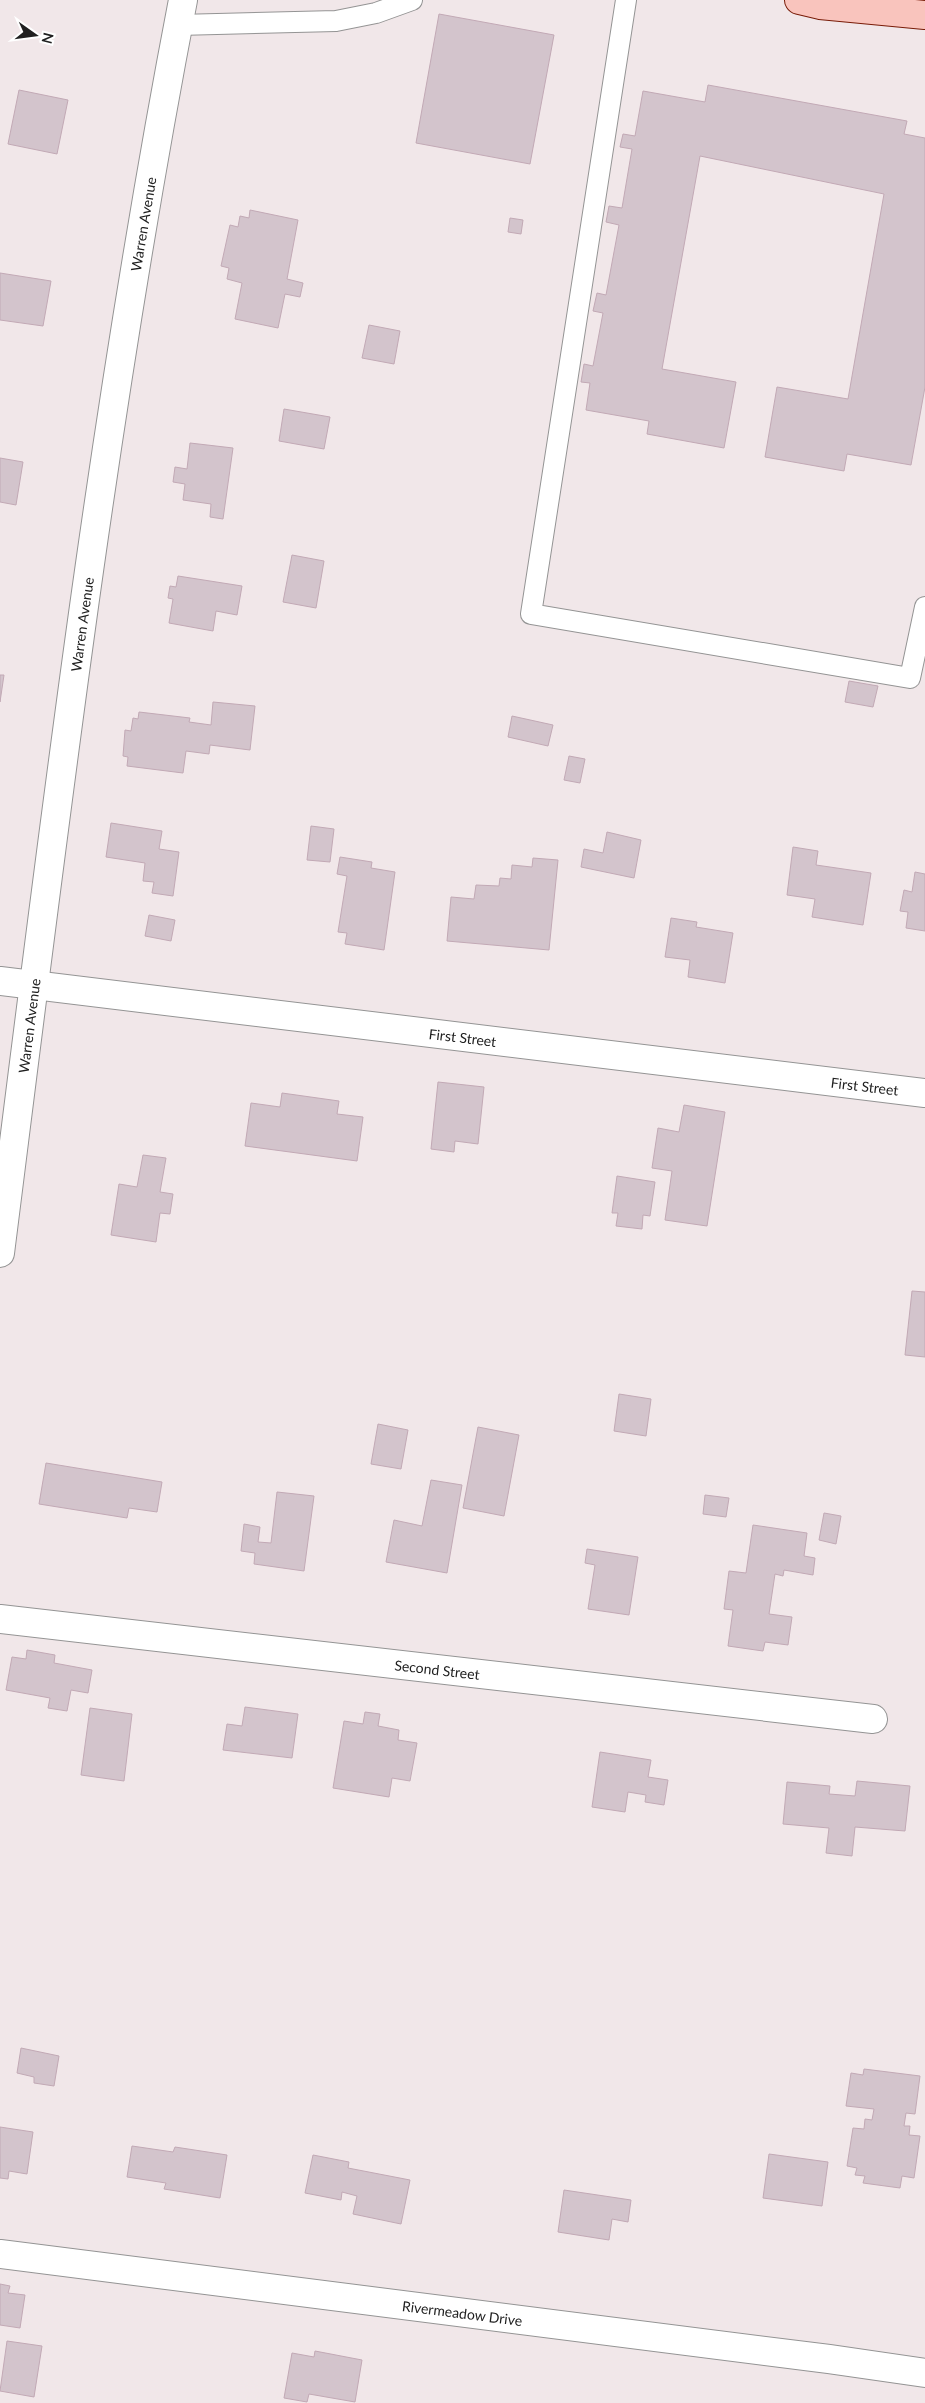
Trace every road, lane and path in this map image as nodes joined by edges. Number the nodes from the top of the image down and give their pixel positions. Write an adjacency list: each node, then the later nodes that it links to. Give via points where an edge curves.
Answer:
1 (412, 0): 4 (lane, via 376,14 336,21)
2 (626, 0): 6 (lane, via 531,614 910,678)
3 (799, 0): 5 (main road)
4 (181, 13): 8 (street, Warren Avenue, via 102,473)
5 (925, 15)
6 (925, 607)
7 (0, 981): 8 (street, First Street)
8 (34, 985): 9 (street, First Street); 10 (street, Warren Avenue)
9 (925, 1093)
10 (0, 1253)
11 (0, 1619): 12 (street, Second Street)
12 (873, 1719)
13 (0, 2254): 14 (street, Rivermeadow Drive)
14 (925, 2373)

